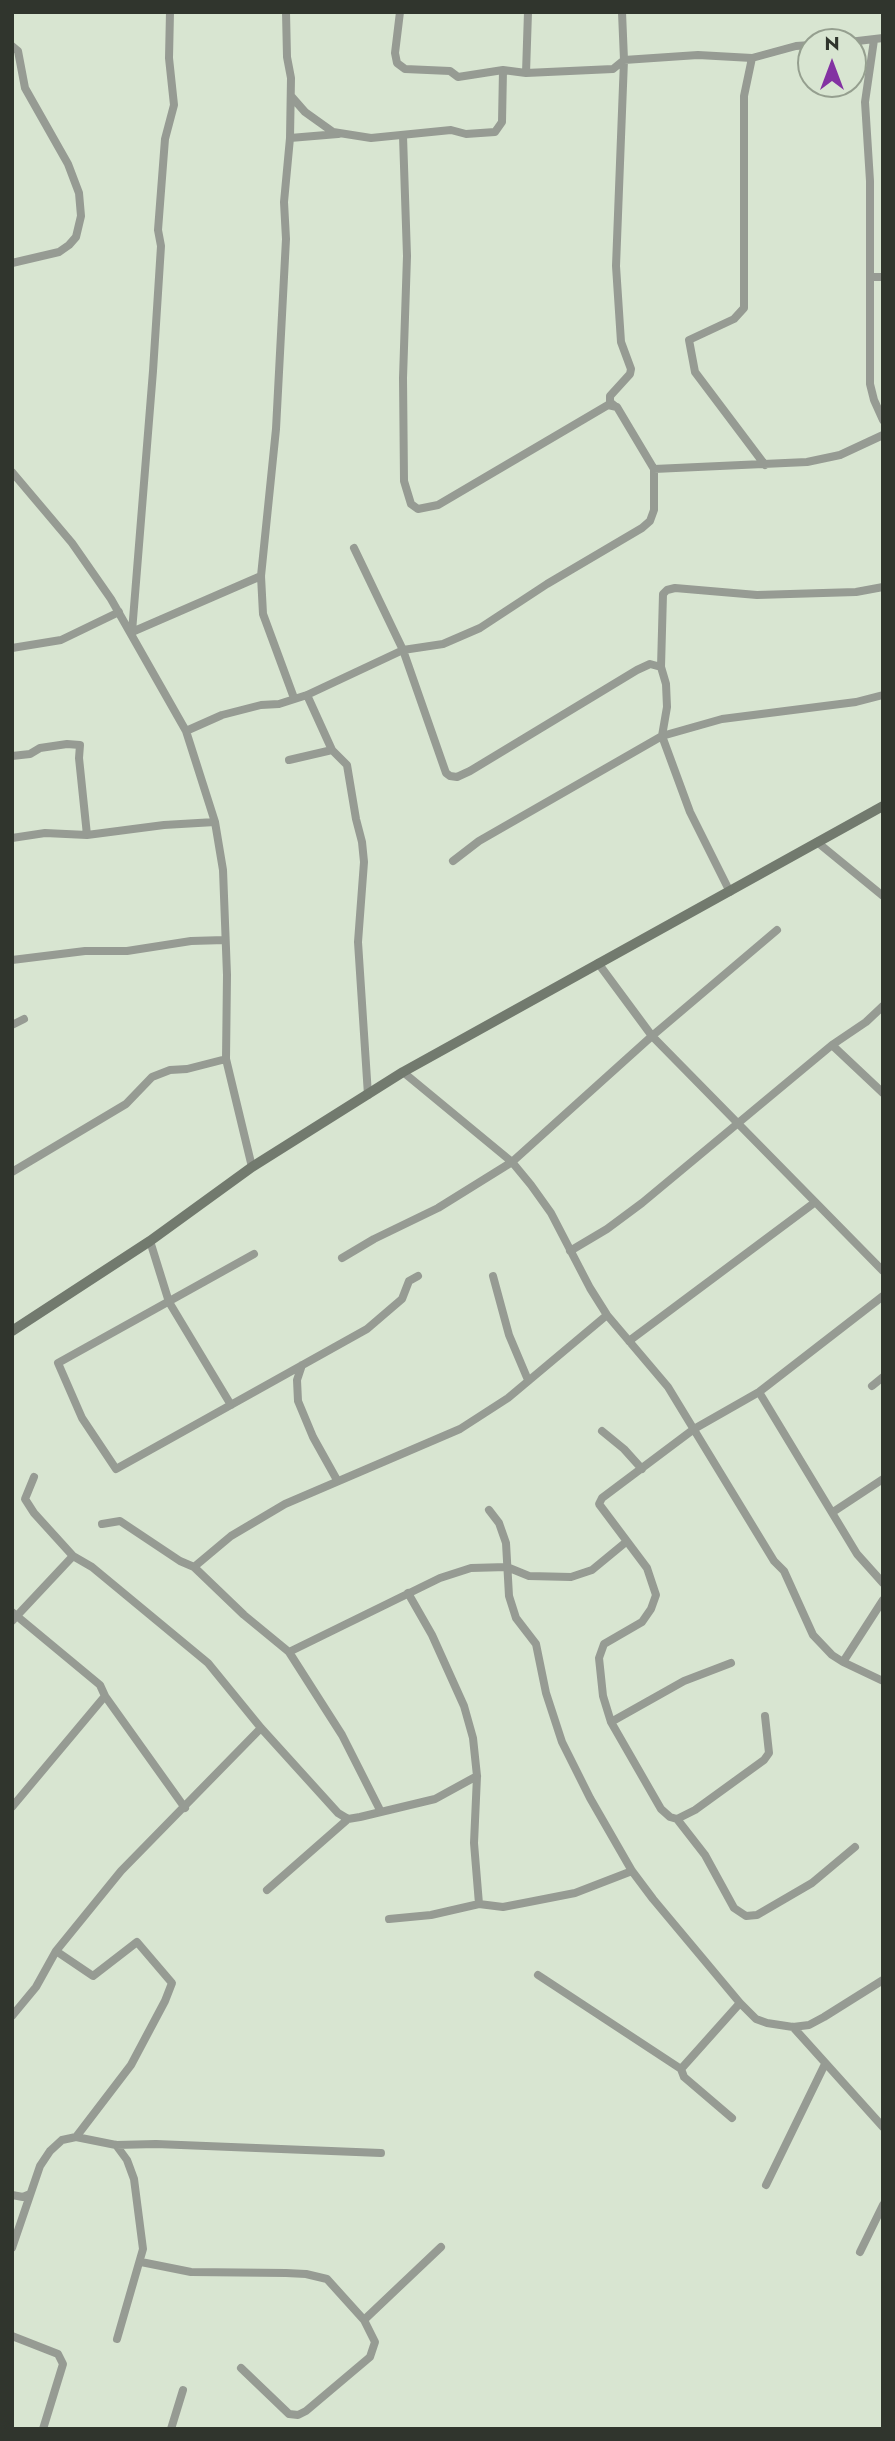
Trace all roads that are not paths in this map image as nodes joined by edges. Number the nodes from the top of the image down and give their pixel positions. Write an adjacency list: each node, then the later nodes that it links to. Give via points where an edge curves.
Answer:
1 (170, 12): 30 (street, via 174,105 165,139 153,371)
2 (286, 12): 13 (street)
3 (400, 12): 11 (street, via 395,58 405,69 450,71 458,77)
4 (528, 12): 12 (street)
5 (622, 12): 10 (street)
6 (878, 39): 18 (street, via 865,102)
7 (12, 46): 17 (street, via 18,51 25,88 68,164 79,193 81,216 69,246)
8 (797, 46): 9 (street)
9 (752, 58): 10 (street, via 698,55); 23 (street, via 744,96 744,308 734,319 688,340 695,372)
10 (624, 60): 12 (street, via 613,69); 20 (street, via 616,266 621,342 631,369 610,396)
11 (503, 70): 12 (street); 15 (street, via 502,119 497,130)
12 (526, 73)
13 (291, 96): 14 (street, via 324,126); 16 (street)
14 (344, 133): 15 (street, via 371,138); 16 (street)
15 (403, 136): 20 (street, via 407,256 404,481 411,504 418,509 438,505 601,408)
16 (290, 138): 27 (street, via 276,429)
17 (12, 263)
18 (870, 277): 19 (street); 21 (street, via 870,384)
19 (883, 277)
20 (617, 407): 24 (street)
21 (883, 420)
22 (883, 435): 23 (street, via 840,455)
23 (765, 465): 24 (street)
24 (654, 468): 32 (street, via 654,510 642,528 480,628 443,644)
25 (12, 472): 29 (street, via 72,543)
26 (354, 548): 32 (street)
27 (261, 576): 30 (street); 36 (street, via 263,614)
28 (883, 587): 33 (street, via 757,595 667,590 663,594)
29 (119, 612): 30 (street); 31 (street, via 61,640)
30 (132, 632): 37 (street)
31 (12, 648)
32 (403, 650): 33 (street, via 446,772 457,777 637,670 650,664); 34 (street)
33 (660, 667): 38 (street, via 667,707)
34 (307, 695): 36 (street); 39 (street)
35 (883, 695): 38 (street, via 722,719)
36 (294, 698): 37 (street, via 222,715)
37 (186, 731): 43 (street)
38 (662, 736): 47 (street, via 491,834); 48 (street, via 690,813)
39 (332, 750): 41 (street); 62 (street, via 347,765 362,842 358,942)
40 (12, 756): 44 (street, via 80,745)
41 (289, 760)
42 (883, 806): 46 (street)
43 (215, 822): 44 (street); 51 (street, via 223,870)
44 (87, 835): 45 (street, via 45,833)
45 (12, 838)
46 (817, 842): 48 (street); 49 (street)
47 (453, 861)
48 (730, 892): 53 (street)
49 (883, 896)
50 (777, 930): 57 (street)
51 (225, 940): 52 (street); 59 (street)
52 (12, 960)
53 (598, 963): 57 (street); 60 (street)
54 (883, 1006): 58 (street)
55 (24, 1019): 56 (street)
56 (12, 1025)
57 (652, 1036): 63 (street); 64 (street)
58 (832, 1045): 61 (street); 63 (street)
59 (226, 1059): 65 (street); 66 (street, via 152,1077 126,1104)
60 (403, 1072): 62 (street); 64 (street)
61 (883, 1093)
62 (368, 1094): 65 (street)
63 (740, 1123): 67 (street); 69 (street, via 642,1203)
64 (512, 1162): 69 (street, via 551,1213); 71 (street, via 438,1208)
65 (252, 1167): 68 (street)
66 (12, 1172)
67 (814, 1203): 72 (street); 79 (street)
68 (150, 1241): 76 (street); 78 (street)
69 (570, 1251): 77 (street)
70 (254, 1254): 76 (street)
71 (342, 1258)
72 (883, 1271)
73 (418, 1276): 80 (street, via 409,1282 402,1299 367,1329)
74 (493, 1276): 82 (street, via 509,1335)
75 (883, 1296): 84 (street)
76 (169, 1302): 85 (street); 85 (street, via 58,1363 82,1418 116,1469)
77 (607, 1315): 79 (street); 82 (street)
78 (12, 1331)
79 (629, 1341): 86 (street, via 668,1387)
80 (302, 1365): 85 (street); 91 (street, via 298,1401)
81 (883, 1377): 83 (street)
82 (528, 1380): 91 (street, via 460,1429)
83 (872, 1386)
84 (759, 1392): 86 (street); 93 (street)
85 (231, 1405)
86 (694, 1429): 88 (street); 104 (street, via 774,1561 785,1570 813,1635)
87 (602, 1431): 88 (street)
88 (642, 1469): 95 (street, via 599,1504)
89 (34, 1477): 96 (street, via 27,1490 27,1505)
90 (883, 1479): 93 (street)
91 (337, 1480): 97 (street, via 231,1536)
92 (489, 1510): 98 (street, via 506,1543)
93 (833, 1512): 99 (street, via 863,1564)
94 (102, 1524): 97 (street, via 120,1521)
95 (626, 1542): 98 (street, via 592,1570 570,1577 529,1576); 109 (street, via 647,1568 656,1595 642,1622 601,1649 603,1696)
96 (73, 1556): 102 (street); 110 (street, via 208,1664)
97 (194, 1567): 103 (street)
98 (507, 1567): 100 (street, via 471,1568); 118 (street, via 516,1618 536,1644 562,1742)
99 (883, 1583)
100 (408, 1593): 103 (street); 111 (street, via 464,1706)
101 (883, 1600): 104 (street)
102 (14, 1616): 107 (street, via 100,1685)
103 (289, 1652): 114 (street, via 342,1735)
104 (843, 1662): 106 (street)
105 (731, 1663): 109 (street, via 684,1681)
106 (883, 1681)
107 (105, 1696): 112 (street); 113 (street)
108 (765, 1716): 116 (street, via 768,1756)
109 (611, 1723): 116 (street, via 656,1802)
110 (261, 1728): 113 (street); 115 (street, via 332,1808)
111 (477, 1776): 114 (street, via 435,1799); 120 (street, via 474,1843)
112 (12, 1807)
113 (185, 1808): 122 (street, via 121,1871)
114 (381, 1812): 115 (street)
115 (348, 1819): 119 (street)
116 (677, 1819): 117 (street, via 705,1855 734,1908 750,1917 812,1883)
117 (855, 1847)
118 (632, 1871): 120 (street, via 576,1893 503,1908); 125 (street)
119 (267, 1890)
120 (479, 1904): 121 (street)
121 (389, 1919)
122 (56, 1951): 126 (street, via 36,1987); 132 (street, via 93,1976 137,1942 172,1983 131,2065)
123 (538, 1975): 129 (street)
124 (883, 1980): 127 (street, via 824,2017)
125 (740, 2003): 127 (street, via 767,2024); 129 (street)
126 (12, 2016)
127 (793, 2027): 128 (street)
128 (825, 2064): 131 (street); 135 (street)
129 (681, 2068): 130 (street, via 684,2077)
130 (732, 2118)
131 (883, 2127)
132 (76, 2137): 133 (street); 136 (street, via 62,2140 50,2151)
133 (116, 2146): 134 (street); 142 (street, via 134,2179 143,2234)
134 (381, 2153)
135 (766, 2185)
136 (30, 2194): 137 (street); 140 (street)
137 (12, 2195)
138 (883, 2205): 141 (street)
139 (441, 2246): 143 (street)
140 (12, 2248)
141 (860, 2252)
142 (141, 2262): 143 (street, via 191,2272 306,2274 327,2279); 145 (street)
143 (364, 2320): 146 (street, via 375,2342 370,2357 298,2415 289,2414)
144 (12, 2336): 148 (street, via 58,2354 63,2364)
145 (117, 2339)
146 (241, 2368)
147 (183, 2390): 149 (street)
148 (43, 2429)
149 (171, 2429)

